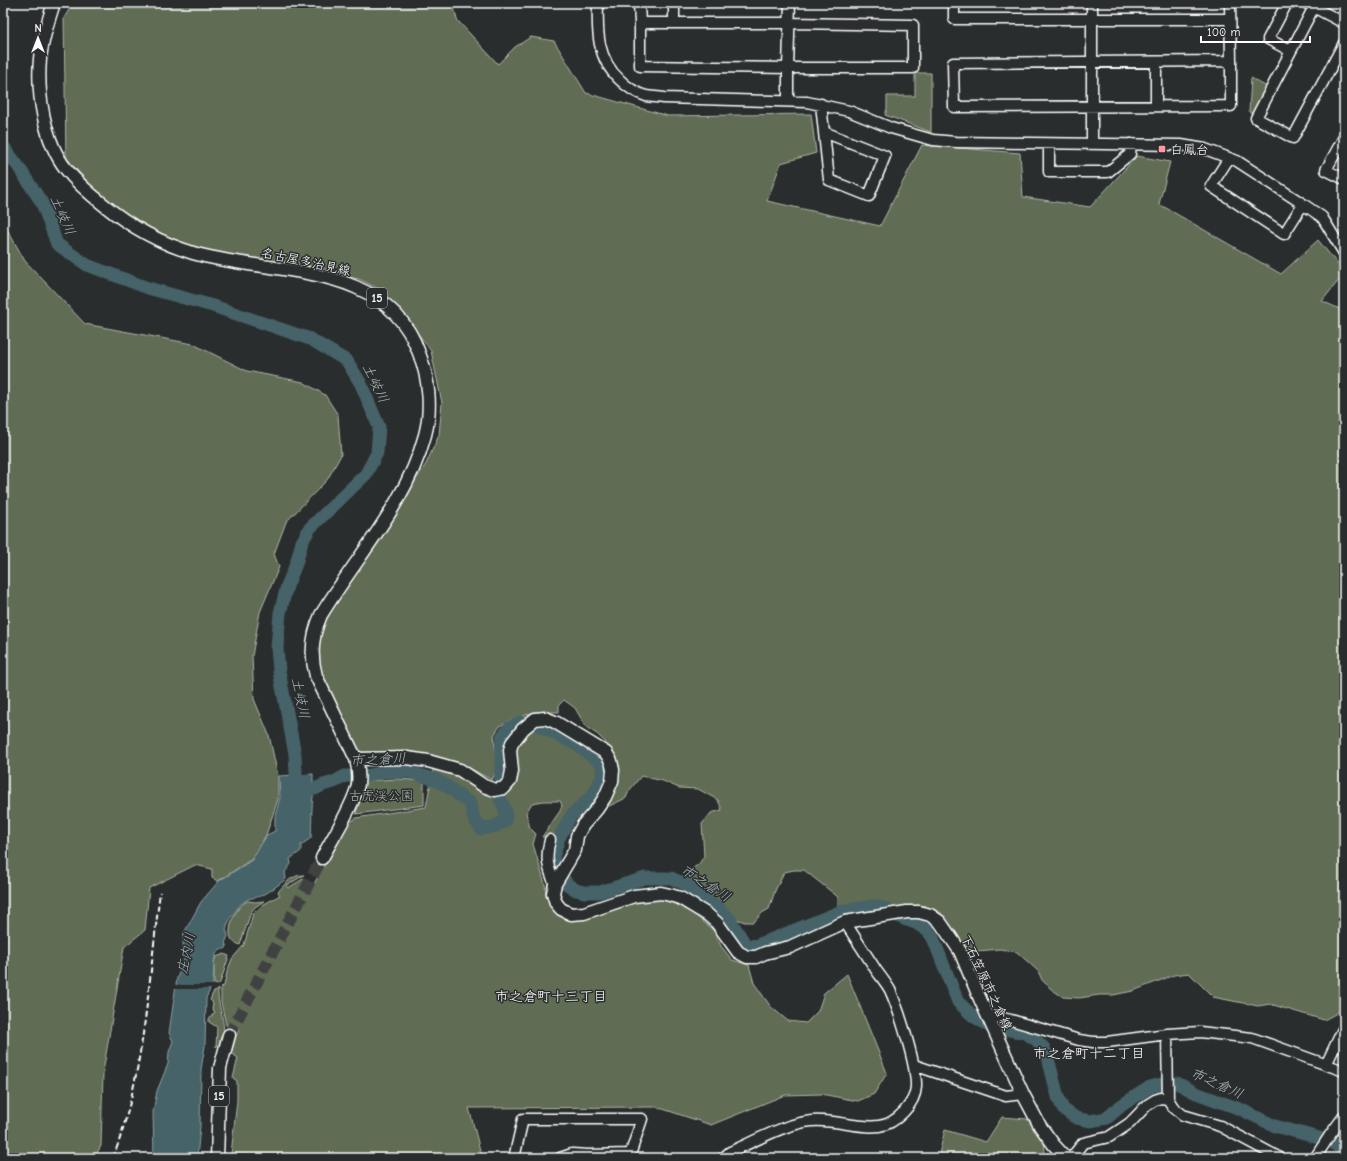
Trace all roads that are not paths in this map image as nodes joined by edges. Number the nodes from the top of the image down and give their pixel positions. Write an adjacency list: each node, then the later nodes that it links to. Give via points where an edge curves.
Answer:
1 (54, 3): 36 (main road, 名古屋多治見線 / 15, via 40,59 41,103 47,131 58,157 89,193 131,225 176,247 214,258 311,274 357,287 392,310 405,325 418,348 425,372 428,405 422,445 401,492 324,611 313,641 316,676)
2 (598, 3): 23 (street, via 598,32 602,55 612,73 627,86 645,95 664,98)
3 (639, 3): 13 (street)
4 (674, 3): 14 (street)
5 (790, 3): 15 (street)
6 (954, 3): 11 (street, via 954,19)
7 (1092, 3): 11 (street)
8 (1230, 3): 12 (street)
9 (1287, 3): 18 (street, via 1268,39)
10 (1312, 4): 16 (street); 18 (street)
11 (1092, 19): 12 (street); 20 (street)
12 (1230, 19): 19 (street)
13 (640, 23): 14 (street); 22 (street, via 640,66)
14 (674, 23): 15 (street)
15 (791, 23): 22 (street); 22 (street, via 913,25 913,68)
16 (1344, 23)
17 (1344, 43): 18 (street, via 1294,138 1256,118)
18 (1290, 51)
19 (1231, 61): 21 (street); 25 (street, via 1231,106)
20 (1092, 62): 21 (street); 26 (street); 26 (street, via 953,63 954,107)
21 (1156, 62): 25 (street)
22 (788, 68): 23 (street)
23 (788, 101): 24 (street)
24 (821, 104): 27 (street); 30 (street, via 933,140)
25 (1156, 105): 26 (street)
26 (1092, 106): 29 (street)
27 (824, 132): 27 (street, via 885,156 869,196 829,180)
28 (1344, 137): 33 (street, via 1326,170)
29 (1092, 143): 30 (street); 31 (street)
30 (1049, 144): 31 (street, via 1049,172 1100,172 1108,172 1130,154)
31 (1131, 144): 32 (street, via 1181,145 1205,149)
32 (1229, 158): 34 (street); 34 (street, via 1211,186 1284,234)
33 (1344, 179)
34 (1303, 204): 35 (street, via 1322,217)
35 (1344, 253)
36 (357, 763): 38 (main road, 名古屋多治見線 / 15, via 358,784 353,800); 39 (main road, via 407,758 428,761 460,770 495,790 504,788 510,781 512,743 535,719 545,718 582,737 606,752 612,765 612,781 605,797 583,825 577,836 575,850)
37 (550, 840): 39 (street, via 547,864)
38 (322, 858)
39 (555, 884): 40 (main road, 下石笠原市之倉線, via 553,893 556,903 561,910 571,914 584,913 634,896 661,893 680,898 708,915 738,952 747,957 756,957 790,947)
40 (845, 922): 41 (main road, 下石笠原市之倉線, via 907,912 930,915 940,922 960,951); 46 (street, via 889,989)
41 (988, 1016): 43 (street, via 1093,1042); 48 (main road, 下石笠原市之倉線)
42 (1344, 1027): 45 (street)
43 (1167, 1034): 45 (street, via 1200,1032 1252,1038); 49 (street)
44 (229, 1035): 53 (main road, 15, via 220,1075)
45 (1326, 1064): 47 (street)
46 (914, 1065): 48 (street, via 1006,1096); 56 (street, via 916,1087 911,1102 894,1121 879,1126 832,1121 796,1124 730,1152)
47 (1344, 1071)
48 (1023, 1094): 57 (main road, 下石笠原市之倉線, via 1040,1126)
49 (1168, 1097): 58 (street, via 1154,1100 1130,1123 1109,1137 1083,1143); 59 (street, via 1173,1107 1183,1114 1220,1126)
50 (1344, 1116): 60 (street)
51 (629, 1156): 52 (street); 54 (street, via 642,1119 523,1119)
52 (588, 1157): 55 (street, via 572,1154)
53 (217, 1158)
54 (514, 1158)
55 (560, 1158)
56 (723, 1158)
57 (1066, 1158)
58 (1071, 1158)
59 (1280, 1158)
60 (1315, 1158)

